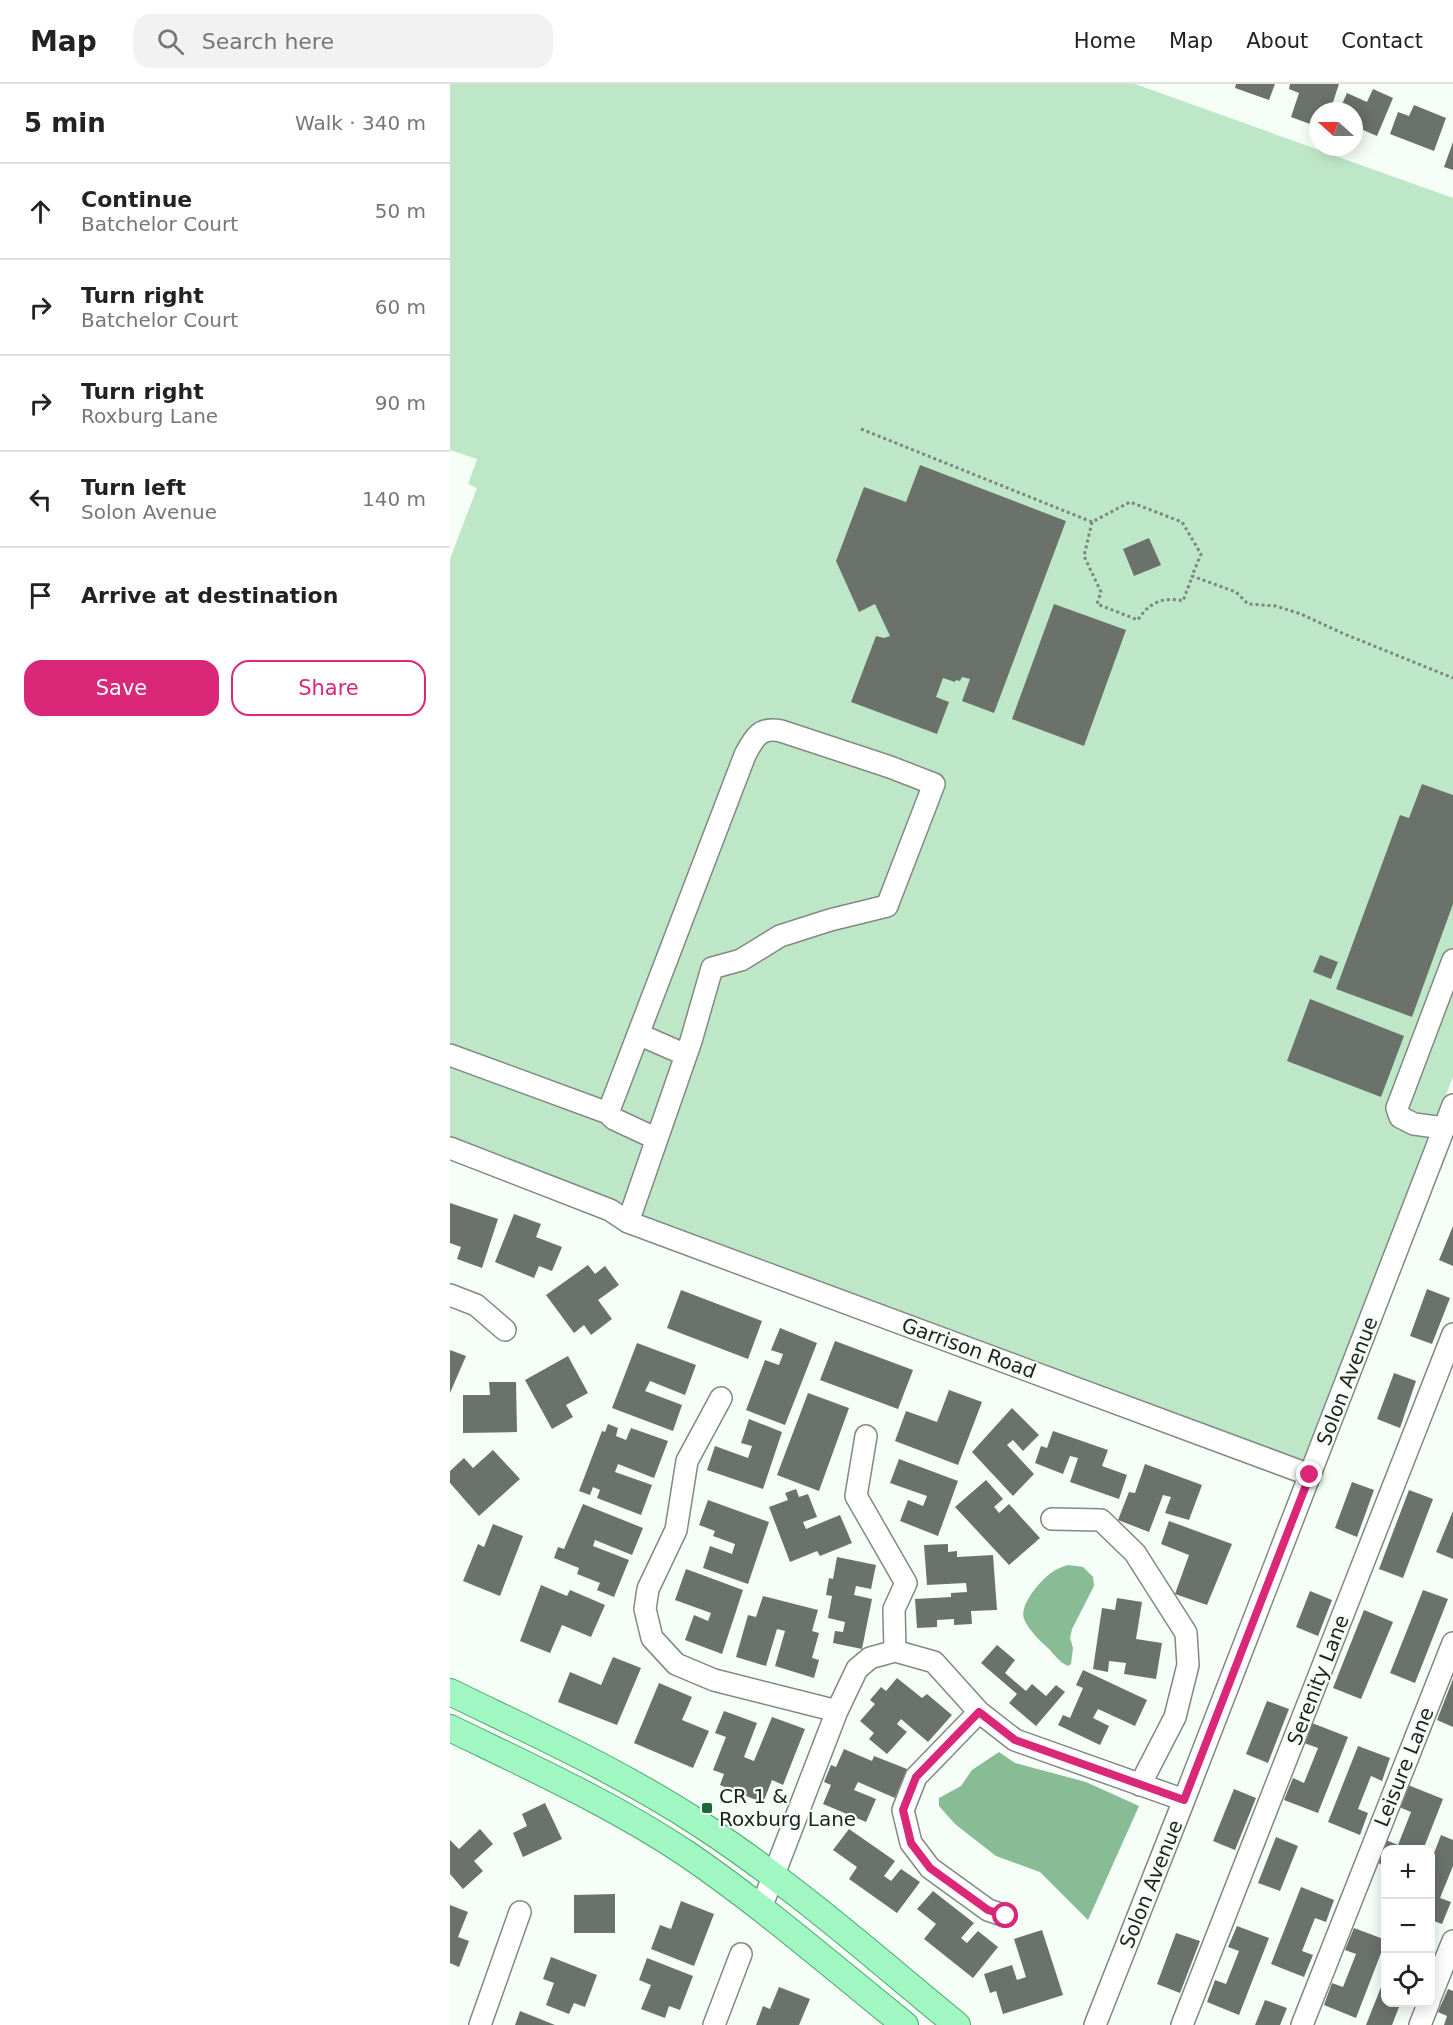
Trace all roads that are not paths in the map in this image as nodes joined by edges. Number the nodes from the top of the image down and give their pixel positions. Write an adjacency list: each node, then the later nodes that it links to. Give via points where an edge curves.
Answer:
1 (1453, 960): 7 (street, via 1397,1108 1400,1117 1414,1124)
2 (638, 1034): 4 (street); 4 (street, via 755,737 763,731 781,731 934,784 887,906 780,936 741,960 712,968); 6 (street)
3 (450, 1055): 6 (street)
4 (686, 1055): 8 (street)
5 (1453, 1105): 7 (street, Solon Avenue)
6 (608, 1113): 8 (street)
7 (1444, 1128): 17 (street, Solon Avenue)
8 (657, 1139): 11 (street)
9 (450, 1149): 11 (street, Garrison Road, via 610,1210)
10 (450, 1162): 11 (street, Garrison Road, via 606,1219)
11 (628, 1222): 17 (street, Garrison Road)
12 (450, 1295): 13 (street, via 476,1305)
13 (505, 1330)
14 (1453, 1334): 40 (street, Serenity Lane)
15 (721, 1398): 22 (street, via 687,1461 676,1530 648,1589 645,1609 652,1638 676,1664 714,1680)
16 (866, 1436): 20 (street, via 856,1496 906,1583 894,1609)
17 (1310, 1475): 26 (street, Solon Avenue)
18 (1052, 1519): 25 (street, via 1101,1520 1135,1553 1186,1633 1188,1665 1175,1717)
19 (1453, 1643): 41 (street, Leisure Lane)
20 (895, 1651): 22 (street, via 870,1658 856,1669); 23 (street, via 934,1662)
21 (450, 1692): 27 (main road, via 616,1774 702,1825)
22 (837, 1711): 27 (street)
23 (979, 1712): 25 (street, via 1015,1740); 30 (street, via 916,1777 903,1810 911,1843 930,1868 988,1910)
24 (450, 1728): 28 (main road, via 602,1802 687,1854)
25 (1140, 1785): 26 (street)
26 (1184, 1800): 39 (street, Solon Avenue)
27 (774, 1875): 28 (street); 38 (main road)
28 (761, 1908): 37 (main road)
29 (520, 1912): 35 (street)
30 (1006, 1916)
31 (1453, 1941): 33 (street)
32 (741, 1954): 36 (street)
33 (1435, 1988)
34 (1427, 2007): 42 (street)
35 (480, 2025)
36 (714, 2025)
37 (905, 2025)
38 (957, 2025)
39 (1095, 2025)
40 (1182, 2025)
41 (1302, 2025)
42 (1420, 2025)

